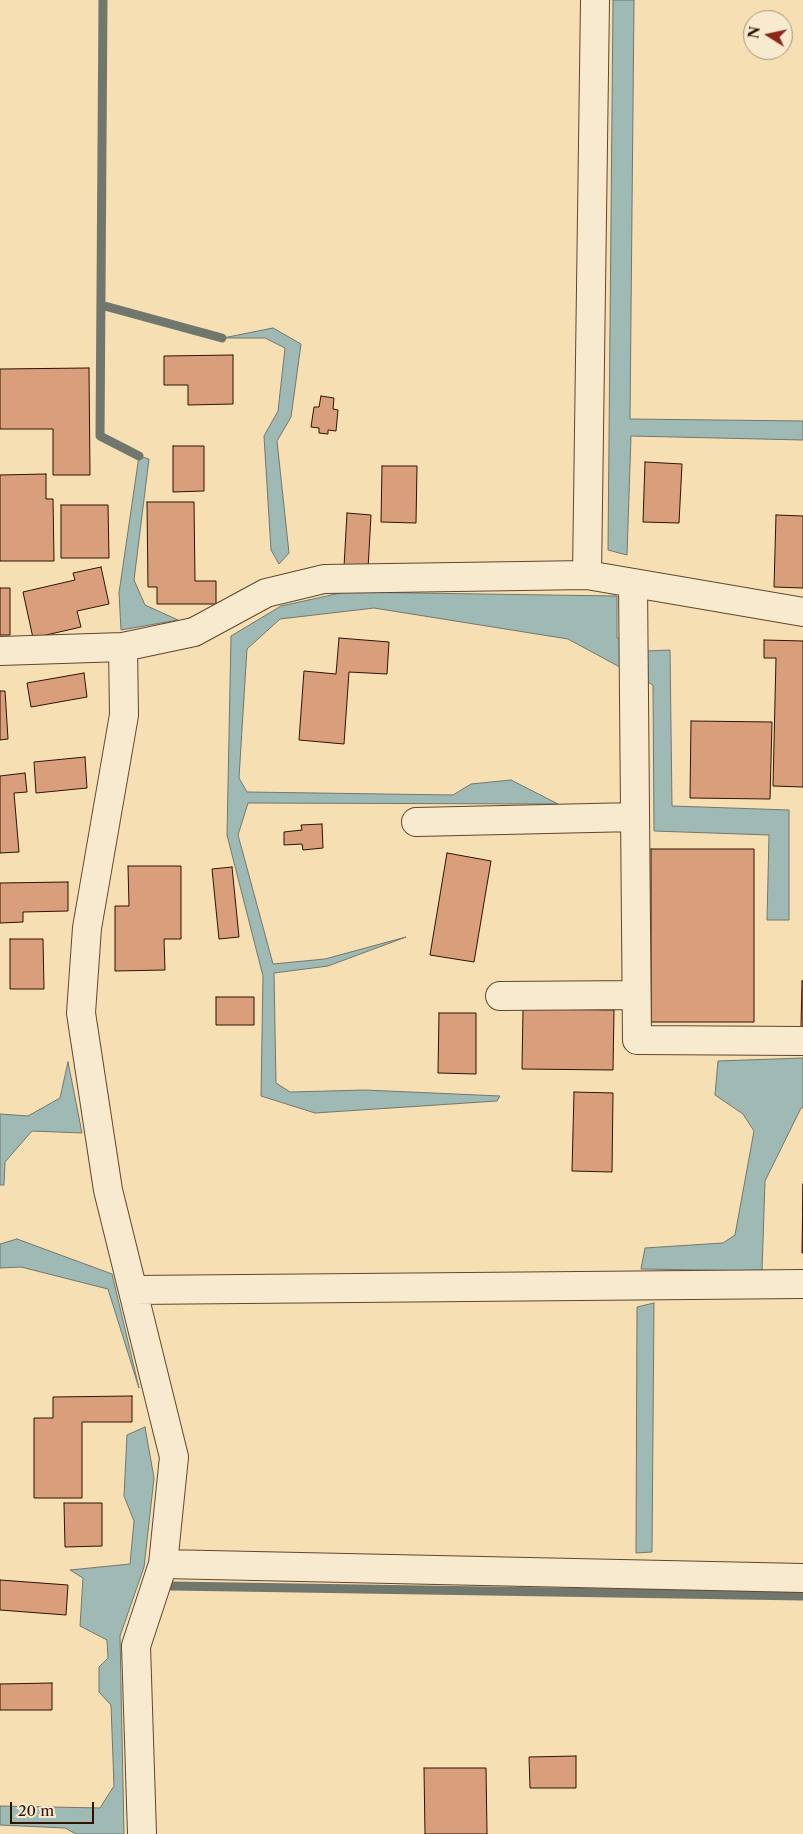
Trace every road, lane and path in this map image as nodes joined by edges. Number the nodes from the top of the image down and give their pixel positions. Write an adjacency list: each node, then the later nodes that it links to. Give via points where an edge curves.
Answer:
1 (595, 0): 2 (street)
2 (587, 574): 3 (street); 5 (street, via 324,579 266,593 194,632)
3 (633, 583): 4 (street); 7 (street)
4 (803, 612)
5 (123, 647): 6 (street); 13 (street, via 124,715 86,928 81,1013 108,1190)
6 (0, 651)
7 (635, 817): 8 (street); 9 (street)
8 (416, 822)
9 (636, 995): 10 (street); 11 (street, via 637,1040)
10 (500, 996)
11 (803, 1041)
12 (803, 1284): 13 (street)
13 (133, 1290): 14 (street, via 174,1457)
14 (163, 1564): 15 (street); 16 (street, via 136,1646)
15 (803, 1578)
16 (142, 1834)

